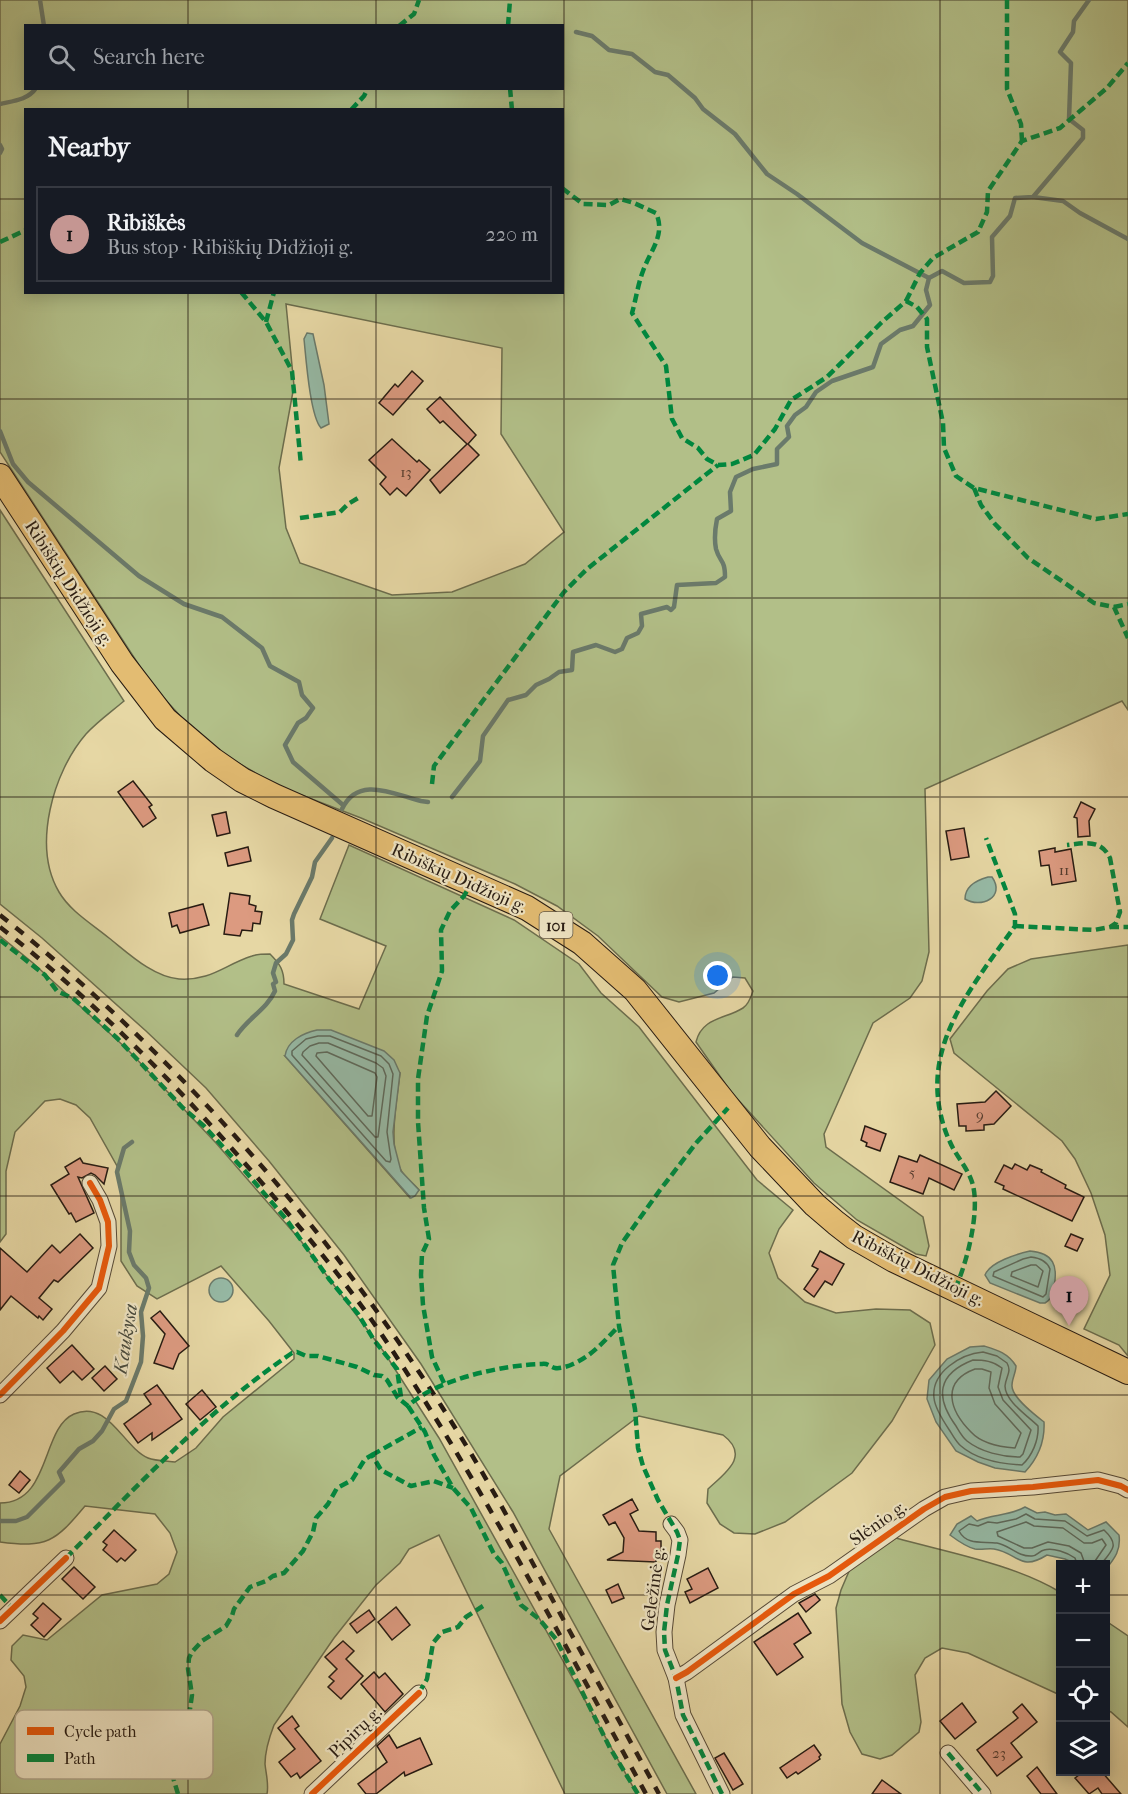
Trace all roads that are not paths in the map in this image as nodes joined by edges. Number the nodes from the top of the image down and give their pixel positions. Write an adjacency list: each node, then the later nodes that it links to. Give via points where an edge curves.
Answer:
1 (0, 476): 3 (main road, Ribiškių Didžioji g. / 101, via 122,663 165,719 197,748 242,780 274,796 481,886 564,930 635,990 786,1176 845,1230 894,1260)
2 (90, 1183): 4 (street, via 108,1222 109,1246 99,1288)
3 (1128, 1372)
4 (0, 1395)
5 (1128, 1490): 9 (street, Slėnio g., via 1098,1480 971,1491 945,1497 829,1576 794,1594)
6 (671, 1524): 9 (street, Geležinė g., via 677,1532 679,1548 664,1632 665,1650)
7 (66, 1558): 8 (street)
8 (0, 1621)
9 (675, 1678): 13 (street, Geležinė g., via 683,1715)
10 (419, 1693): 12 (street, Pipirų g.)
11 (948, 1753): 14 (street)
12 (312, 1794)
13 (722, 1794)
14 (983, 1794)

